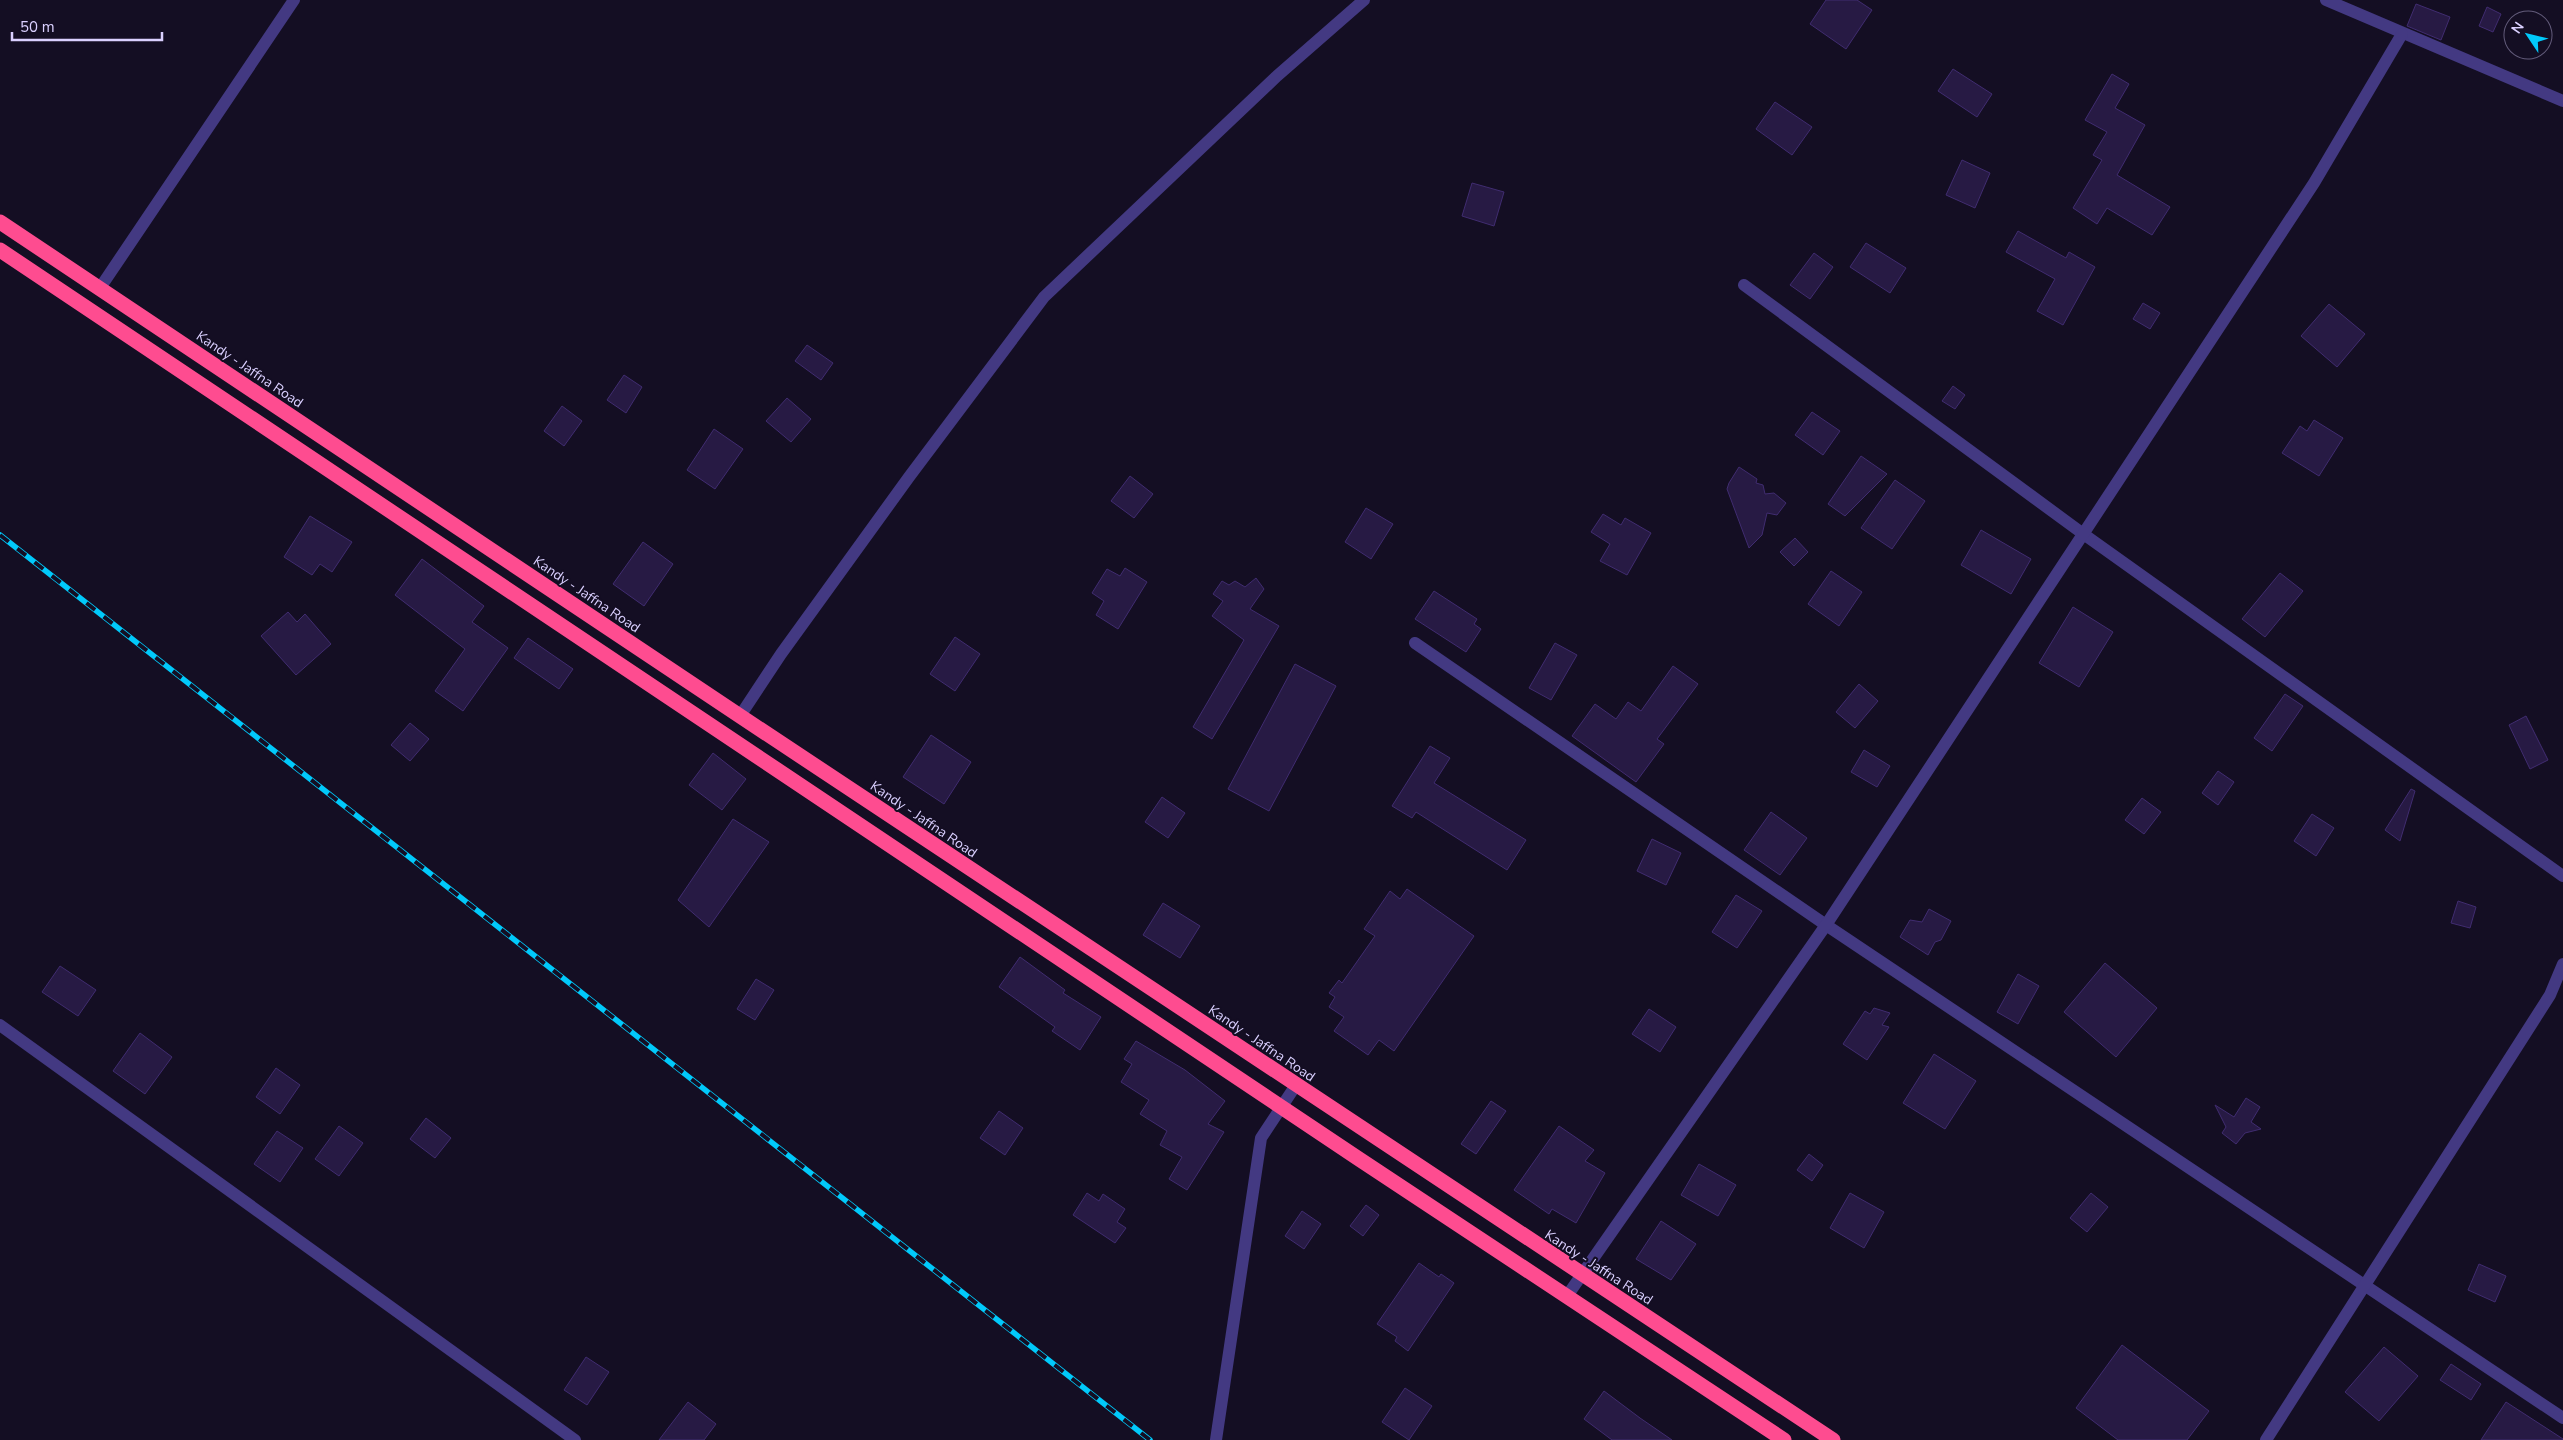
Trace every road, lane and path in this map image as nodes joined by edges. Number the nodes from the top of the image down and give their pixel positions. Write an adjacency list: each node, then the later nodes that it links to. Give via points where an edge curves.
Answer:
1 (294, 0): 9 (street)
2 (1364, 0): 12 (street, via 1278,76 1044,297 909,477)
3 (2326, 0): 4 (street)
4 (2402, 34): 5 (street); 10 (street, via 2314,183)
5 (2563, 100)
6 (0, 222): 9 (highway, Kandy - Jaffna Road)
7 (0, 250): 18 (highway)
8 (1744, 285): 10 (street)
9 (100, 288): 12 (highway, Kandy - Jaffna Road)
10 (2082, 532): 13 (street); 14 (street)
11 (1415, 643): 14 (street)
12 (740, 716): 17 (highway, Kandy - Jaffna Road)
13 (2563, 876)
14 (1826, 925): 19 (street); 20 (street)
15 (2563, 964): 20 (street, via 2550,995)
16 (0, 1025): 23 (street)
17 (1296, 1085): 18 (street); 19 (highway, Kandy - Jaffna Road)
18 (1281, 1107): 21 (highway); 24 (street, via 1261,1138)
19 (1582, 1275): 21 (street); 26 (highway, Kandy - Jaffna Road)
20 (2365, 1285): 22 (street); 27 (street)
21 (1567, 1296): 25 (highway)
22 (2563, 1418)
23 (575, 1440)
24 (1216, 1440)
25 (1784, 1440)
26 (1833, 1440)
27 (2266, 1440)

